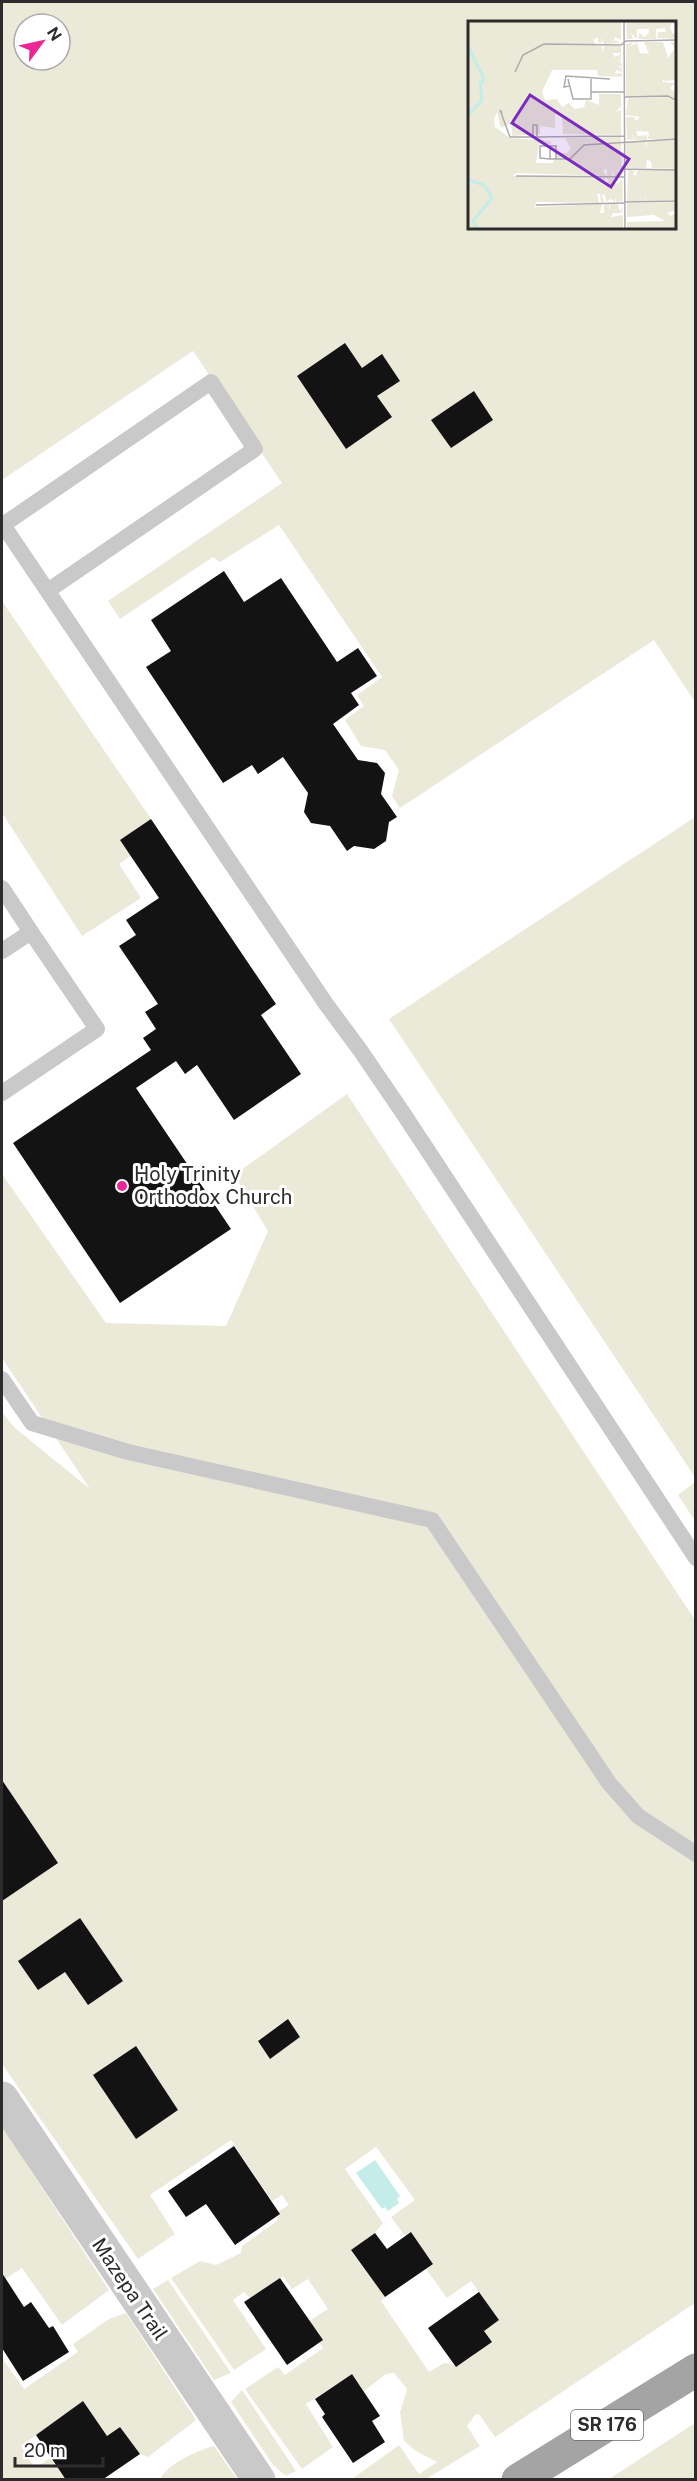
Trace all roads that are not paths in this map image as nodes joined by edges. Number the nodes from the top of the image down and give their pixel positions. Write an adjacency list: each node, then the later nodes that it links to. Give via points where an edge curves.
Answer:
1 (2, 524): 2 (lane); 2 (lane, via 211,382 255,449)
2 (49, 590): 8 (lane, via 326,1005 397,1104)
3 (2, 888): 4 (lane)
4 (31, 932): 5 (lane); 6 (lane, via 97,1029)
5 (2, 951)
6 (2, 1093)
7 (2, 1379): 9 (lane, via 32,1423 128,1452 432,1520 609,1783 638,1816)
8 (696, 1558)
9 (696, 1854)
10 (2, 2098): 12 (street, Mazepa Trail)
11 (696, 2370): 13 (main road, SR 176)
12 (259, 2480)
13 (518, 2480)

